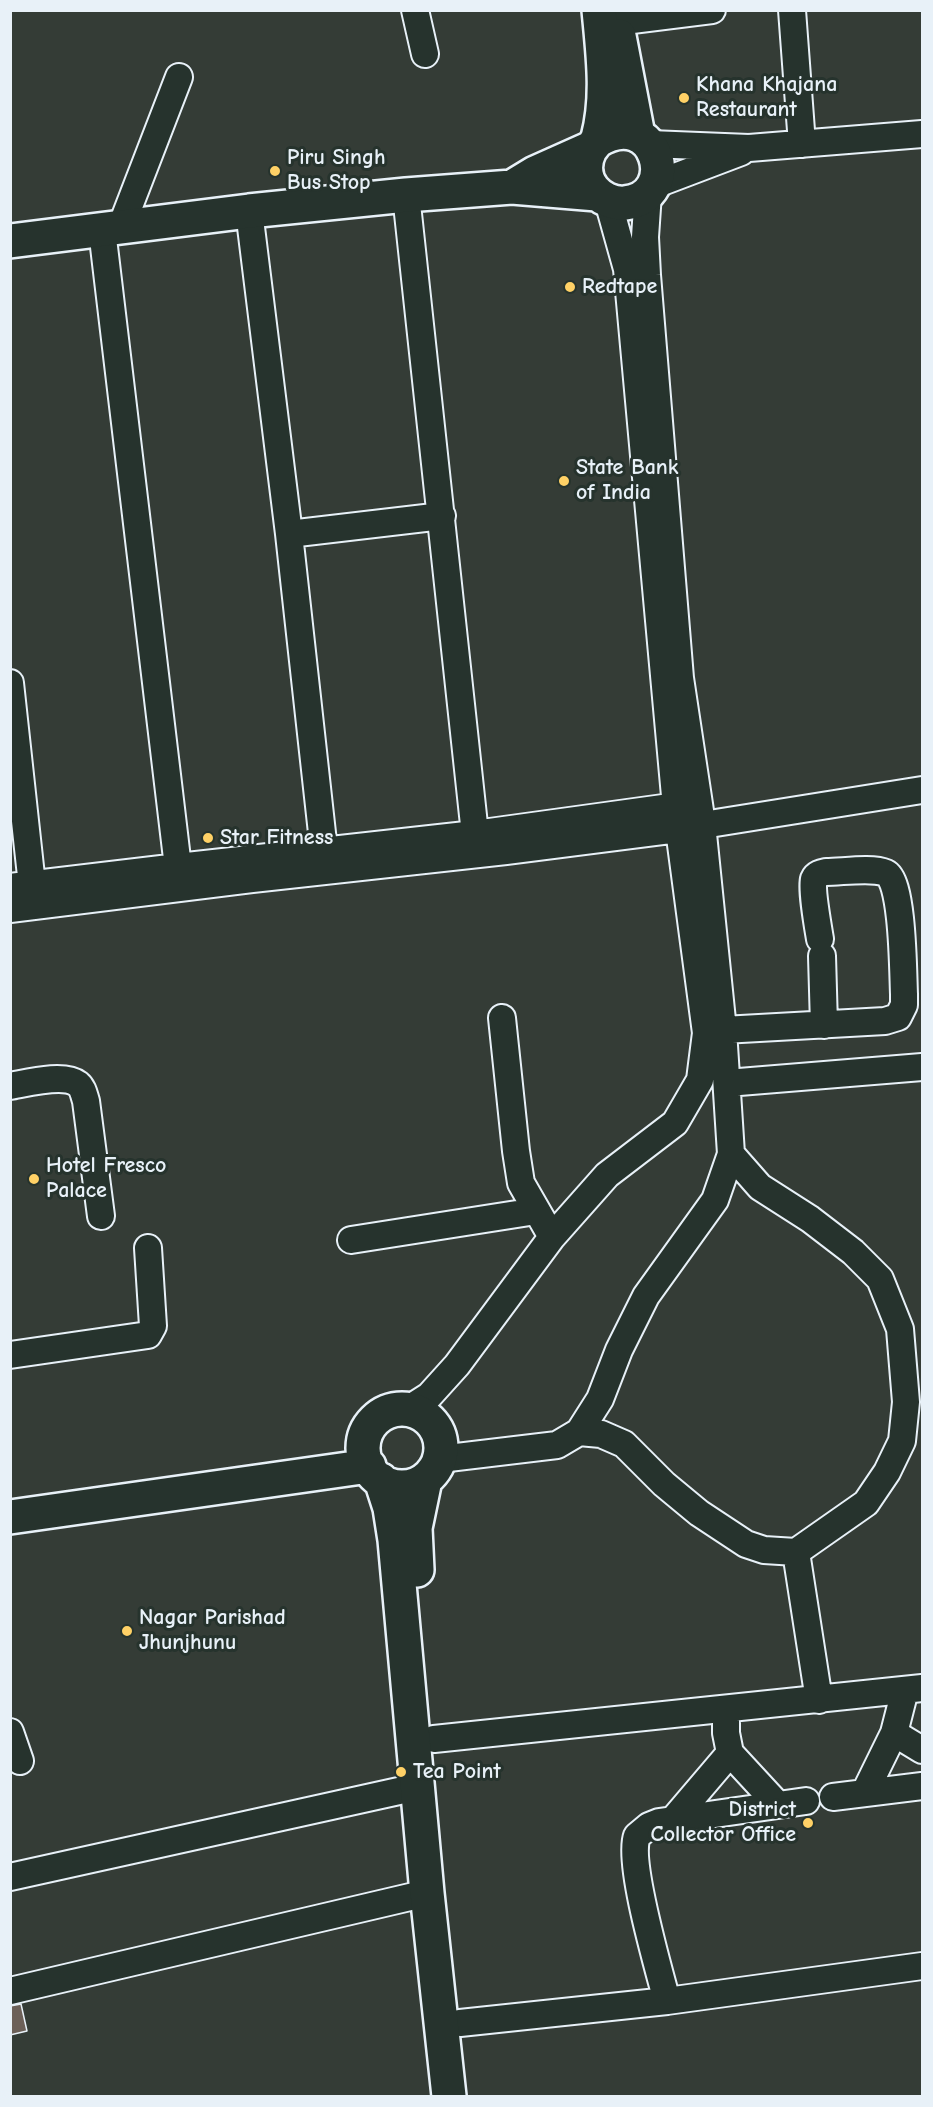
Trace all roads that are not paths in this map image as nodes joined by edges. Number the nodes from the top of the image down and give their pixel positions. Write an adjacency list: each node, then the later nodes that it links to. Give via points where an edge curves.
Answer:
1 (415, 10): 5 (street)
2 (712, 10): 4 (street)
3 (792, 10): 10 (street)
4 (610, 14): 8 (main road); 9 (main road)
5 (424, 54)
6 (179, 77): 17 (street)
7 (922, 134): 10 (street)
8 (644, 139): 9 (main road, via 624,131 610,133); 11 (street); 13 (main road, via 656,153 658,164)
9 (594, 144): 12 (main road); 15 (main road, via 585,167 591,186)
10 (802, 144): 11 (street)
11 (750, 148): 13 (street)
12 (512, 187): 14 (main road); 15 (main road)
13 (651, 189): 15 (main road, via 636,201 622,204); 24 (street, via 645,237 647,275)
14 (406, 195): 16 (main road); 19 (street)
15 (603, 197): 24 (street, via 627,269)
16 (249, 211): 17 (main road); 20 (street)
17 (112, 228): 18 (main road); 27 (street)
18 (10, 241)
19 (442, 516): 20 (street); 25 (street)
20 (289, 534): 26 (street)
21 (10, 683): 22 (street)
22 (12, 715): 28 (street)
23 (922, 790): 24 (street)
24 (689, 816): 25 (street); 29 (street, via 506,851); 32 (street); 39 (street, via 706,1033 700,1080 675,1123 607,1175)
25 (475, 834): 26 (street)
26 (324, 850): 27 (street)
27 (178, 867): 28 (street)
28 (21, 886)
29 (10, 909)
30 (502, 1018): 37 (street, via 518,1168 521,1183)
31 (824, 1024): 31 (street, via 814,880 820,873 887,874 895,885 899,914 902,1012 885,1021); 32 (street)
32 (723, 1030): 34 (street)
33 (922, 1067): 34 (street)
34 (727, 1083): 36 (street)
35 (10, 1086): 38 (street, via 57,1079 72,1080 80,1086 86,1101)
36 (731, 1154): 43 (street, via 760,1187 844,1245 880,1279); 45 (street, via 715,1200 646,1296 600,1399)
37 (536, 1211): 39 (street); 40 (street)
38 (101, 1216)
39 (552, 1237): 44 (street, via 457,1365 429,1396)
40 (351, 1240)
41 (148, 1248): 42 (street, via 153,1326 148,1335)
42 (10, 1355)
43 (914, 1373): 50 (street, via 902,1441 887,1472 866,1503)
44 (407, 1410): 46 (main road, via 382,1415 374,1422 364,1440); 47 (main road, via 426,1417 441,1440)
45 (579, 1432): 47 (street, via 557,1445); 50 (street, via 601,1434 624,1444 699,1513 746,1544 764,1550)
46 (371, 1466): 47 (main road, via 389,1485 404,1487); 48 (main road); 49 (main road); 61 (main road, via 390,1508)
47 (433, 1469): 56 (main road, via 416,1528 415,1550)
48 (10, 1495)
49 (10, 1517)
50 (796, 1552): 52 (street)
51 (914, 1689): 52 (street); 55 (street)
52 (819, 1700): 53 (street)
53 (726, 1709): 56 (street); 58 (street)
54 (10, 1732): 59 (street)
55 (894, 1733): 57 (street); 62 (street)
56 (434, 1739): 72 (main road)
57 (922, 1750)
58 (730, 1753): 65 (street); 66 (street)
59 (20, 1761)
60 (922, 1786): 62 (street)
61 (417, 1787): 67 (street); 68 (main road)
62 (865, 1792): 63 (street)
63 (832, 1797)
64 (806, 1801): 65 (street)
65 (778, 1805): 66 (street)
66 (673, 1820): 71 (street, via 649,1826 634,1842 644,1911)
67 (10, 1877)
68 (427, 1893): 70 (street); 73 (main road)
69 (922, 1966): 71 (street)
70 (10, 1991)
71 (667, 2001): 72 (street)
72 (460, 2023): 74 (main road)
73 (449, 2097)
74 (469, 2097)

